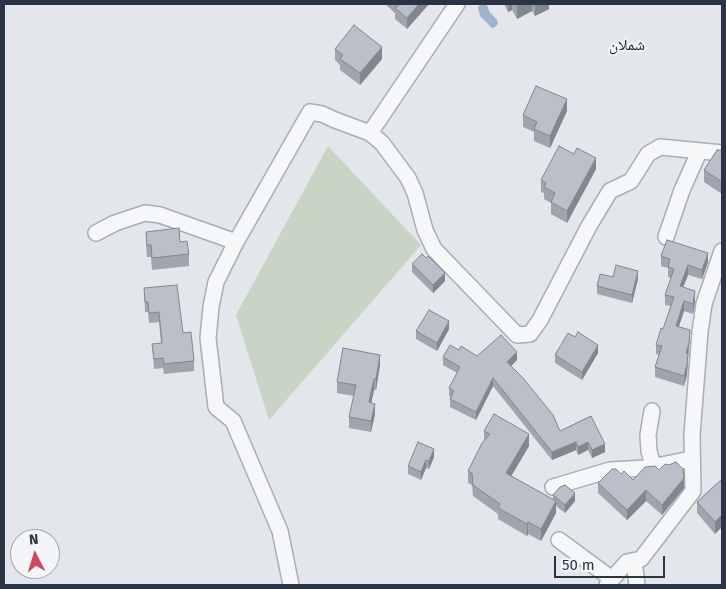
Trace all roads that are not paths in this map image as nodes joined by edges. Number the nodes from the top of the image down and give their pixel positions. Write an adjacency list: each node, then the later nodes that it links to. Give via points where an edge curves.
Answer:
1 (457, 4): 2 (street)
2 (370, 133): 3 (street, via 382,143 408,178 434,249 517,335 530,334 540,320 610,190 631,181 648,154 660,147); 7 (street, via 310,112)
3 (700, 152): 4 (street); 6 (street, via 682,190)
4 (722, 153)
5 (96, 233): 7 (street, via 145,213 160,215)
6 (666, 237)
7 (236, 242): 16 (street, via 216,282 211,307 208,338 216,406 233,421 280,531)
8 (722, 251): 10 (street, via 704,304)
9 (652, 411): 11 (street, via 648,435)
10 (691, 459): 11 (street); 14 (street, via 693,491 641,559)
11 (654, 466): 12 (street, via 610,470)
12 (553, 487)
13 (560, 540): 15 (street)
14 (634, 561): 15 (street, via 628,562); 17 (street)
15 (610, 582)
16 (291, 585)
17 (638, 585)

